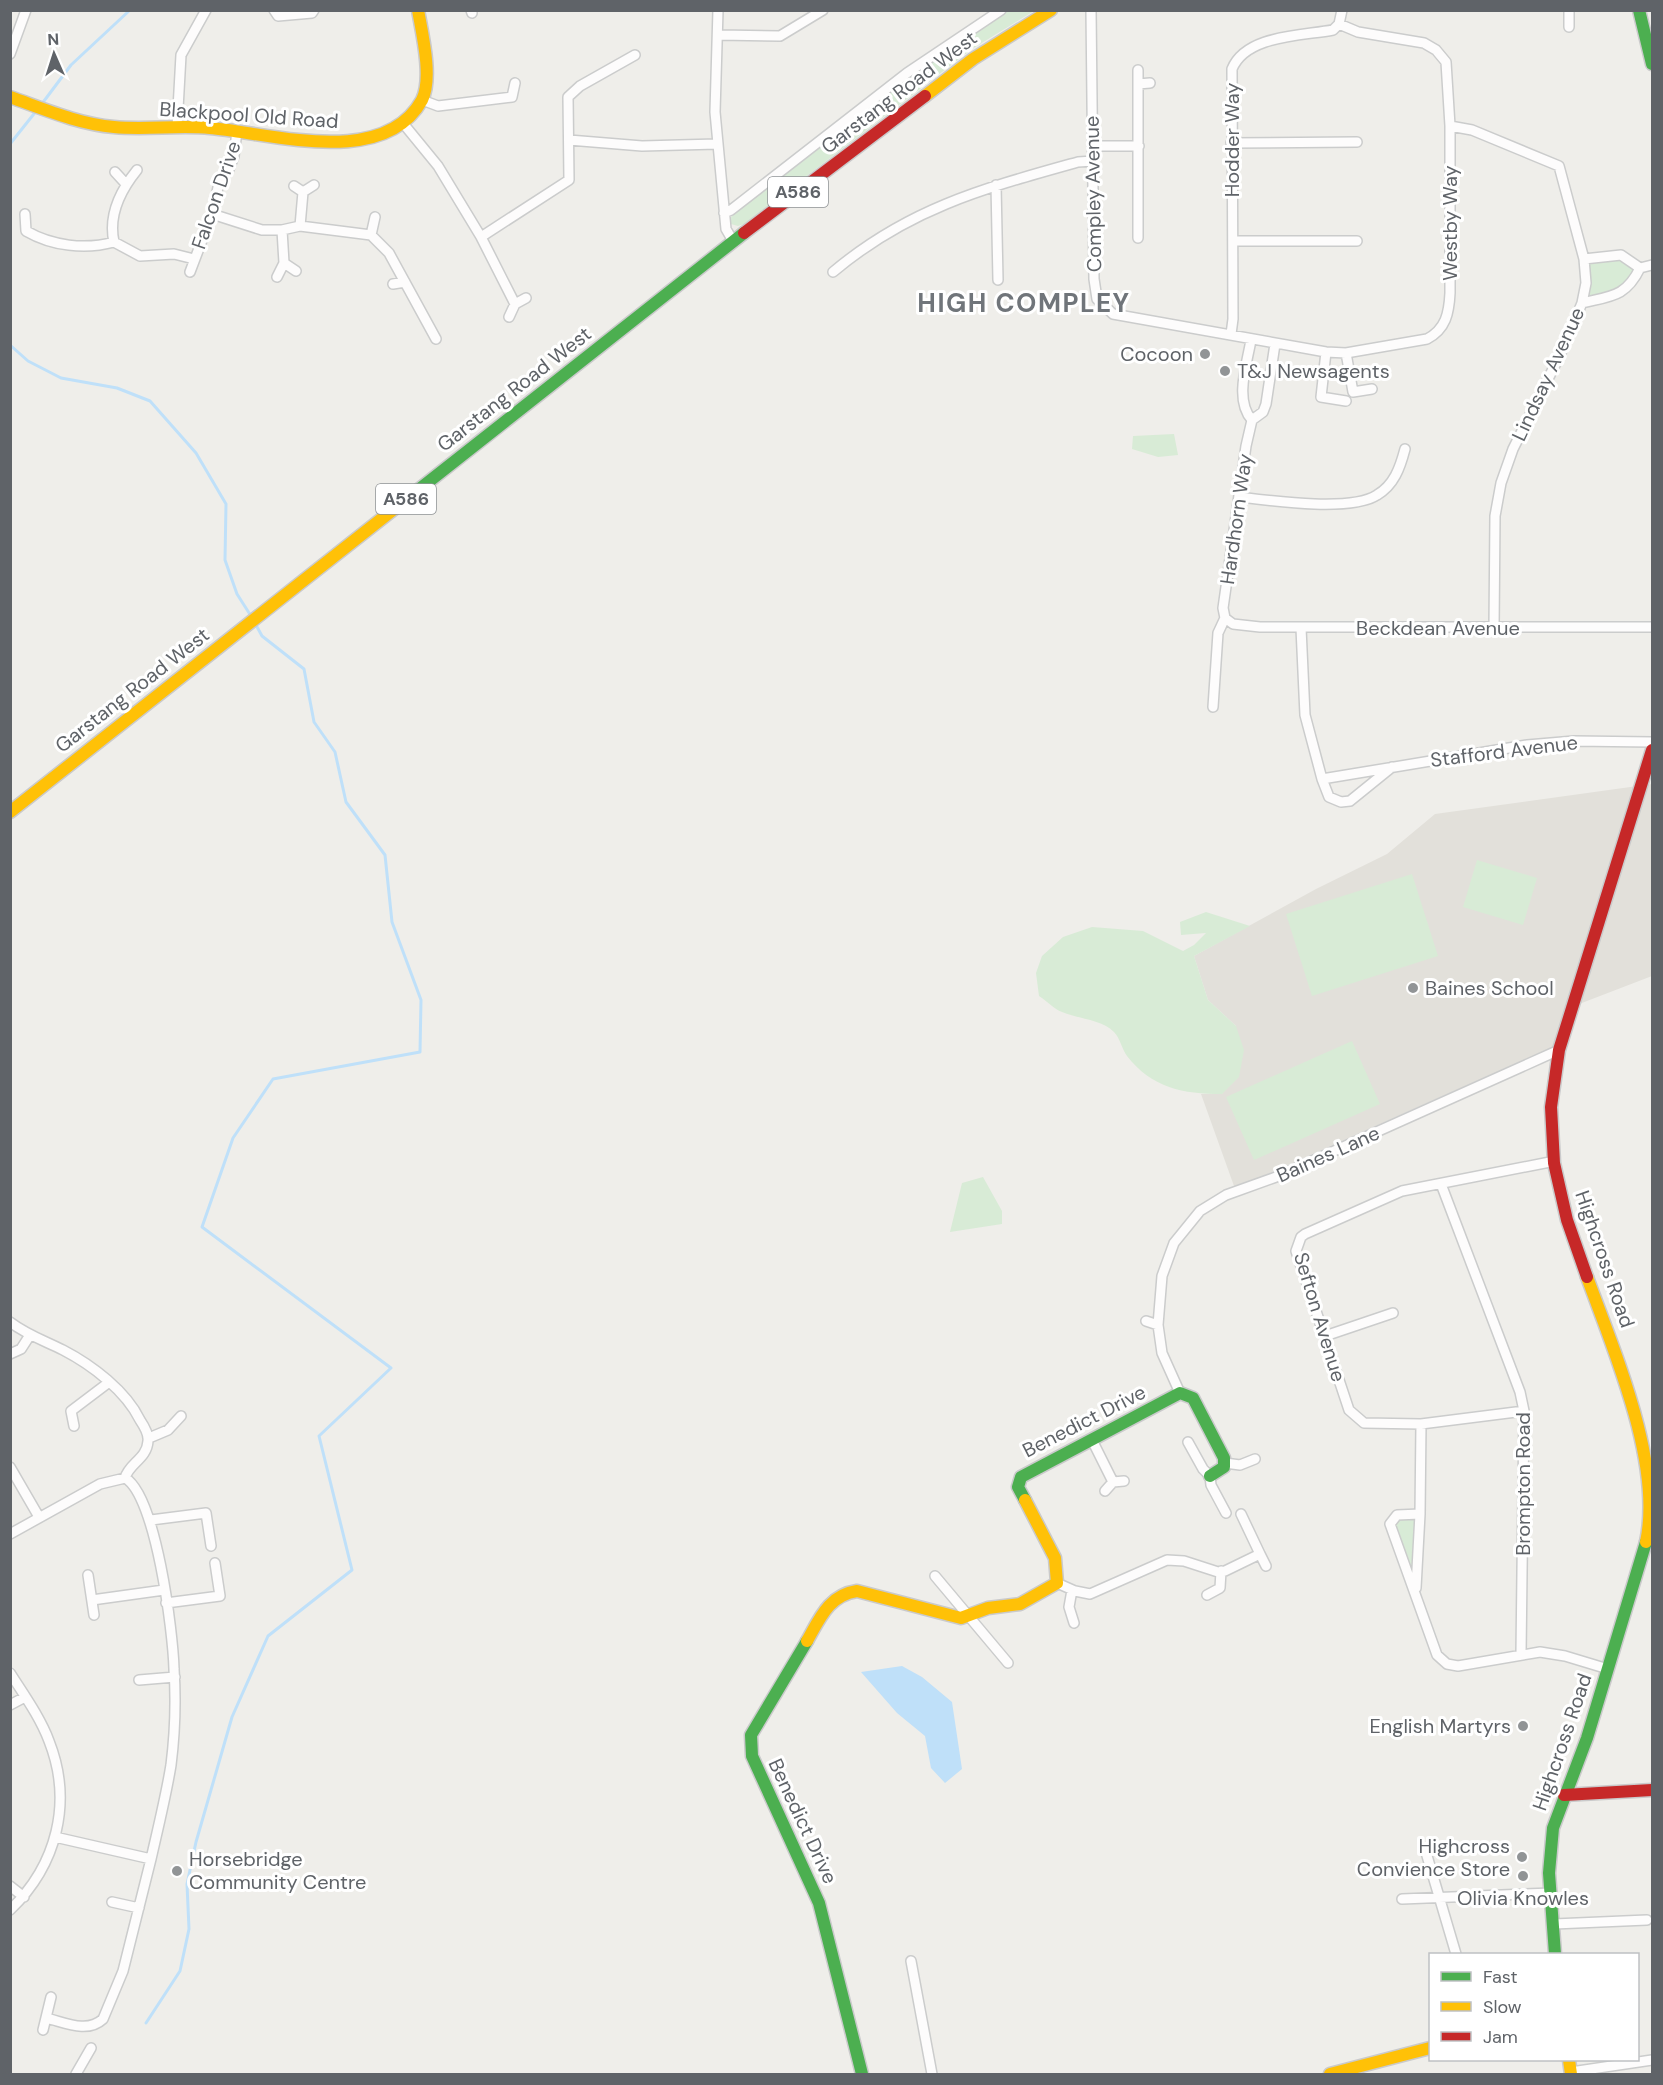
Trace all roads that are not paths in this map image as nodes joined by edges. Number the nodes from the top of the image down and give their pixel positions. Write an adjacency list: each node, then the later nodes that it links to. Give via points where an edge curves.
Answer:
1 (26, 10): 17 (street)
2 (206, 10): 28 (street, via 181,55)
3 (274, 10): 4 (street, via 278,15)
4 (314, 10)
5 (718, 10): 16 (street)
6 (824, 10): 16 (street, via 780,36)
7 (1001, 10): 44 (street, Garstang Road West, via 908,73)
8 (1051, 10): 57 (street, Garstang Road West / A586, via 973,59)
9 (1091, 10): 34 (street, Compley Avenue)
10 (1342, 10): 14 (street)
11 (1569, 10): 15 (street)
12 (1639, 10): 19 (street)
13 (420, 11): 25 (street, via 425,78)
14 (1339, 24): 27 (street, Westby Way, via 1358,32 1424,43 1436,50 1449,71); 32 (street, Hodder Way, via 1333,30 1251,46 1242,53 1232,69)
15 (1569, 27)
16 (718, 35): 33 (street)
17 (10, 54)
18 (635, 55): 30 (street, via 568,97)
19 (1653, 64)
20 (1138, 70): 23 (street)
21 (515, 83): 25 (street, via 512,97 438,106)
22 (1150, 83): 23 (street)
23 (1138, 84): 35 (street)
24 (10, 97): 28 (street, Blackpool Old Road, via 108,127)
25 (422, 100): 26 (street, Blackpool Old Road)
26 (402, 122): 29 (street, Blackpool Old Road, via 374,135 334,143); 55 (street, via 438,166)
27 (1450, 126): 62 (street, Lindsay Avenue, via 1472,130 1559,166); 82 (street, Westby Way, via 1450,293 1446,320 1427,339)
28 (177, 127): 29 (street, Blackpool Old Road)
29 (237, 131): 46 (street, Falcon Drive, via 234,156 219,183)
30 (569, 140): 33 (street, via 642,146); 55 (street, via 569,180)
31 (1357, 142): 32 (street)
32 (1231, 143): 58 (street, Hodder Way)
33 (717, 144): 44 (street)
34 (1093, 146): 35 (street); 36 (street, Compley Avenue)
35 (1139, 146): 49 (street)
36 (1093, 161): 41 (street); 77 (street, Compley Avenue, via 1094,284 1100,304 1113,314)
37 (137, 170): 39 (street)
38 (115, 172): 39 (street)
39 (126, 184): 60 (street, via 112,215)
40 (314, 185): 43 (street)
41 (996, 185): 68 (street, via 946,202 903,223); 70 (street)
42 (294, 186): 43 (street)
43 (303, 192): 48 (street)
44 (724, 213): 57 (street)
45 (25, 214): 52 (street)
46 (212, 214): 51 (street, via 262,230); 61 (street, Falcon Drive)
47 (375, 217): 53 (street)
48 (300, 226): 51 (street); 53 (street)
49 (1138, 226): 50 (street); 56 (street)
50 (1149, 226)
51 (282, 230): 63 (street)
52 (26, 231): 54 (street); 60 (street, via 82,247)
53 (370, 235): 71 (street, via 384,247)
54 (16, 237)
55 (481, 237): 75 (street)
56 (1138, 238)
57 (733, 241): 97 (street, Garstang Road West / A586)
58 (1233, 241): 59 (street); 77 (street, Hodder Way)
59 (1357, 241)
60 (114, 242): 61 (street, Falcon Drive, via 140,256 174,254)
61 (194, 259): 67 (street, Falcon Drive)
62 (1584, 259): 65 (street, via 1621,255); 74 (street, Lindsay Avenue, via 1586,284)
63 (284, 263): 66 (street); 69 (street)
64 (1653, 265): 65 (street)
65 (1640, 268): 74 (street, via 1621,293)
66 (296, 271)
67 (190, 272)
68 (833, 272)
69 (277, 277)
70 (998, 280)
71 (405, 282): 72 (street); 78 (street)
72 (393, 284)
73 (526, 298): 75 (street)
74 (1582, 303): 91 (street, Lindsay Avenue, via 1513,449 1501,483 1495,516)
75 (515, 304): 76 (street)
76 (509, 317)
77 (1231, 334): 79 (street, Compley Avenue)
78 (436, 339)
79 (1251, 340): 80 (street, Compley Avenue); 85 (street, via 1242,397 1245,412)
80 (1275, 344): 81 (street, Westby Way); 85 (street, Hardhorn Way, via 1266,404 1263,412)
81 (1326, 352): 82 (street, Westby Way); 84 (street, via 1321,397)
82 (1346, 353): 83 (street, via 1353,392)
83 (1372, 389)
84 (1346, 401)
85 (1252, 420): 87 (street, Hardhorn Way)
86 (1405, 449): 87 (street, via 1391,483 1368,500 1280,502)
87 (1240, 497): 88 (street, Hardhorn Way, via 1223,608)
88 (1225, 618): 90 (street, Beckdean Avenue, via 1245,626); 92 (street, Hardhorn Way, via 1218,633)
89 (1653, 627): 91 (street, Beckdean Avenue)
90 (1301, 628): 91 (street, Beckdean Avenue); 96 (street, Stafford Avenue, via 1304,709)
91 (1494, 628)
92 (1213, 707)
93 (1653, 742): 95 (street, Stafford Avenue, via 1549,742)
94 (1653, 750): 98 (street, Highcross Road)
95 (1392, 767): 96 (street, Stafford Avenue); 96 (street, Stafford Avenue, via 1350,801 1329,797)
96 (1322, 779)
97 (10, 812)
98 (1559, 1050): 99 (street, Highcross Road, via 1550,1113); 104 (street, Baines Lane, via 1208,1206 1174,1243 1163,1270)
99 (1555, 1161): 100 (street, Sefton Avenue); 122 (street, Highcross Road, via 1572,1235 1626,1377)
100 (1441, 1184): 106 (street, Sefton Avenue, via 1388,1195 1301,1237 1296,1251); 110 (street, Brompton Road)
101 (1393, 1313): 106 (street)
102 (1146, 1321): 104 (street)
103 (10, 1322): 105 (street)
104 (1158, 1325): 109 (street, Baines Lane, via 1162,1353)
105 (30, 1335): 107 (street, via 21,1348); 108 (street, via 74,1357)
106 (1324, 1336): 112 (street, Sefton Avenue, via 1353,1415 1364,1423)
107 (10, 1354)
108 (108, 1383): 113 (street, via 66,1409); 114 (street, via 135,1410)
109 (1180, 1393): 115 (street, Benedict Drive); 118 (street, via 1193,1398)
110 (1524, 1411): 112 (street, Sefton Avenue); 150 (street, Brompton Road)
111 (181, 1416): 114 (street, via 168,1430)
112 (1421, 1424): 128 (street)
113 (74, 1426)
114 (148, 1438): 121 (street, via 145,1454)
115 (1092, 1440): 124 (street); 140 (street, Benedict Drive, via 1023,1474 1019,1481 1056,1562)
116 (1188, 1442): 120 (street)
117 (1255, 1459): 118 (street, via 1240,1465)
118 (1225, 1463): 120 (street, via 1221,1471)
119 (10, 1467): 129 (street)
120 (1210, 1476): 126 (street)
121 (125, 1478): 129 (street, via 100,1484); 130 (street, via 137,1489)
122 (1651, 1480): 133 (street, Highcross Road)
123 (1124, 1481): 124 (street)
124 (1113, 1482): 125 (street)
125 (1105, 1491)
126 (1226, 1513)
127 (1240, 1514): 134 (street)
128 (1420, 1514): 143 (street); 143 (street, via 1397,1515 1390,1524)
129 (39, 1517): 131 (street)
130 (151, 1520): 132 (street, via 206,1513); 141 (street)
131 (10, 1534)
132 (211, 1546)
133 (1649, 1547): 152 (street, Highcross Road)
134 (1260, 1554): 136 (street); 137 (street)
135 (214, 1563): 146 (street, via 220,1596)
136 (1266, 1566)
137 (1221, 1571): 142 (street, via 1167,1560 1090,1594); 144 (street, via 1221,1588)
138 (88, 1575): 145 (street)
139 (935, 1576): 148 (street)
140 (1057, 1583): 142 (street); 148 (street, Benedict Drive, via 1020,1604 988,1608)
141 (164, 1590): 145 (street); 146 (street)
142 (1072, 1590): 149 (street, via 1070,1607)
143 (1416, 1591): 150 (street, via 1437,1655 1447,1664 1458,1666)
144 (1207, 1594)
145 (92, 1600): 147 (street)
146 (166, 1603): 154 (street)
147 (94, 1615)
148 (969, 1616): 151 (street); 184 (street, Benedict Drive, via 954,1617 857,1590 834,1598 751,1735 752,1756 819,1903)
149 (1074, 1623)
150 (1521, 1654): 152 (street, via 1556,1654)
151 (1008, 1663)
152 (1608, 1669): 159 (street, Highcross Road)
153 (10, 1673): 156 (street)
154 (175, 1677): 155 (street); 162 (street, via 171,1765)
155 (139, 1680)
156 (25, 1696): 157 (street); 160 (street, via 49,1740 56,1763 61,1798)
157 (10, 1705)
158 (1653, 1790): 159 (street)
159 (1564, 1796): 164 (street, Highcross Road, via 1551,1835)
160 (55, 1837): 162 (street); 165 (street, via 45,1864)
161 (1425, 1849): 166 (street)
162 (151, 1859): 169 (street)
163 (10, 1886): 165 (street)
164 (1552, 1893): 166 (street); 172 (street, Highcross Road)
165 (24, 1897): 170 (street)
166 (1439, 1897): 167 (street); 173 (street)
167 (1402, 1899)
168 (112, 1902): 169 (street)
169 (139, 1908): 177 (street, via 123,1971 103,2019 86,2028)
170 (10, 1910)
171 (1647, 1920): 172 (street)
172 (1554, 1924): 174 (street, Highcross Road)
173 (1456, 1953)
174 (1555, 1953)
175 (911, 1961): 185 (street)
176 (51, 1997): 177 (street)
177 (46, 2018): 178 (street)
178 (43, 2030)
179 (91, 2048): 183 (street)
180 (1429, 2049): 186 (street)
181 (1653, 2060): 182 (street)
182 (1571, 2069)
183 (76, 2074)
184 (862, 2074)
185 (932, 2074)
186 (1330, 2074)

